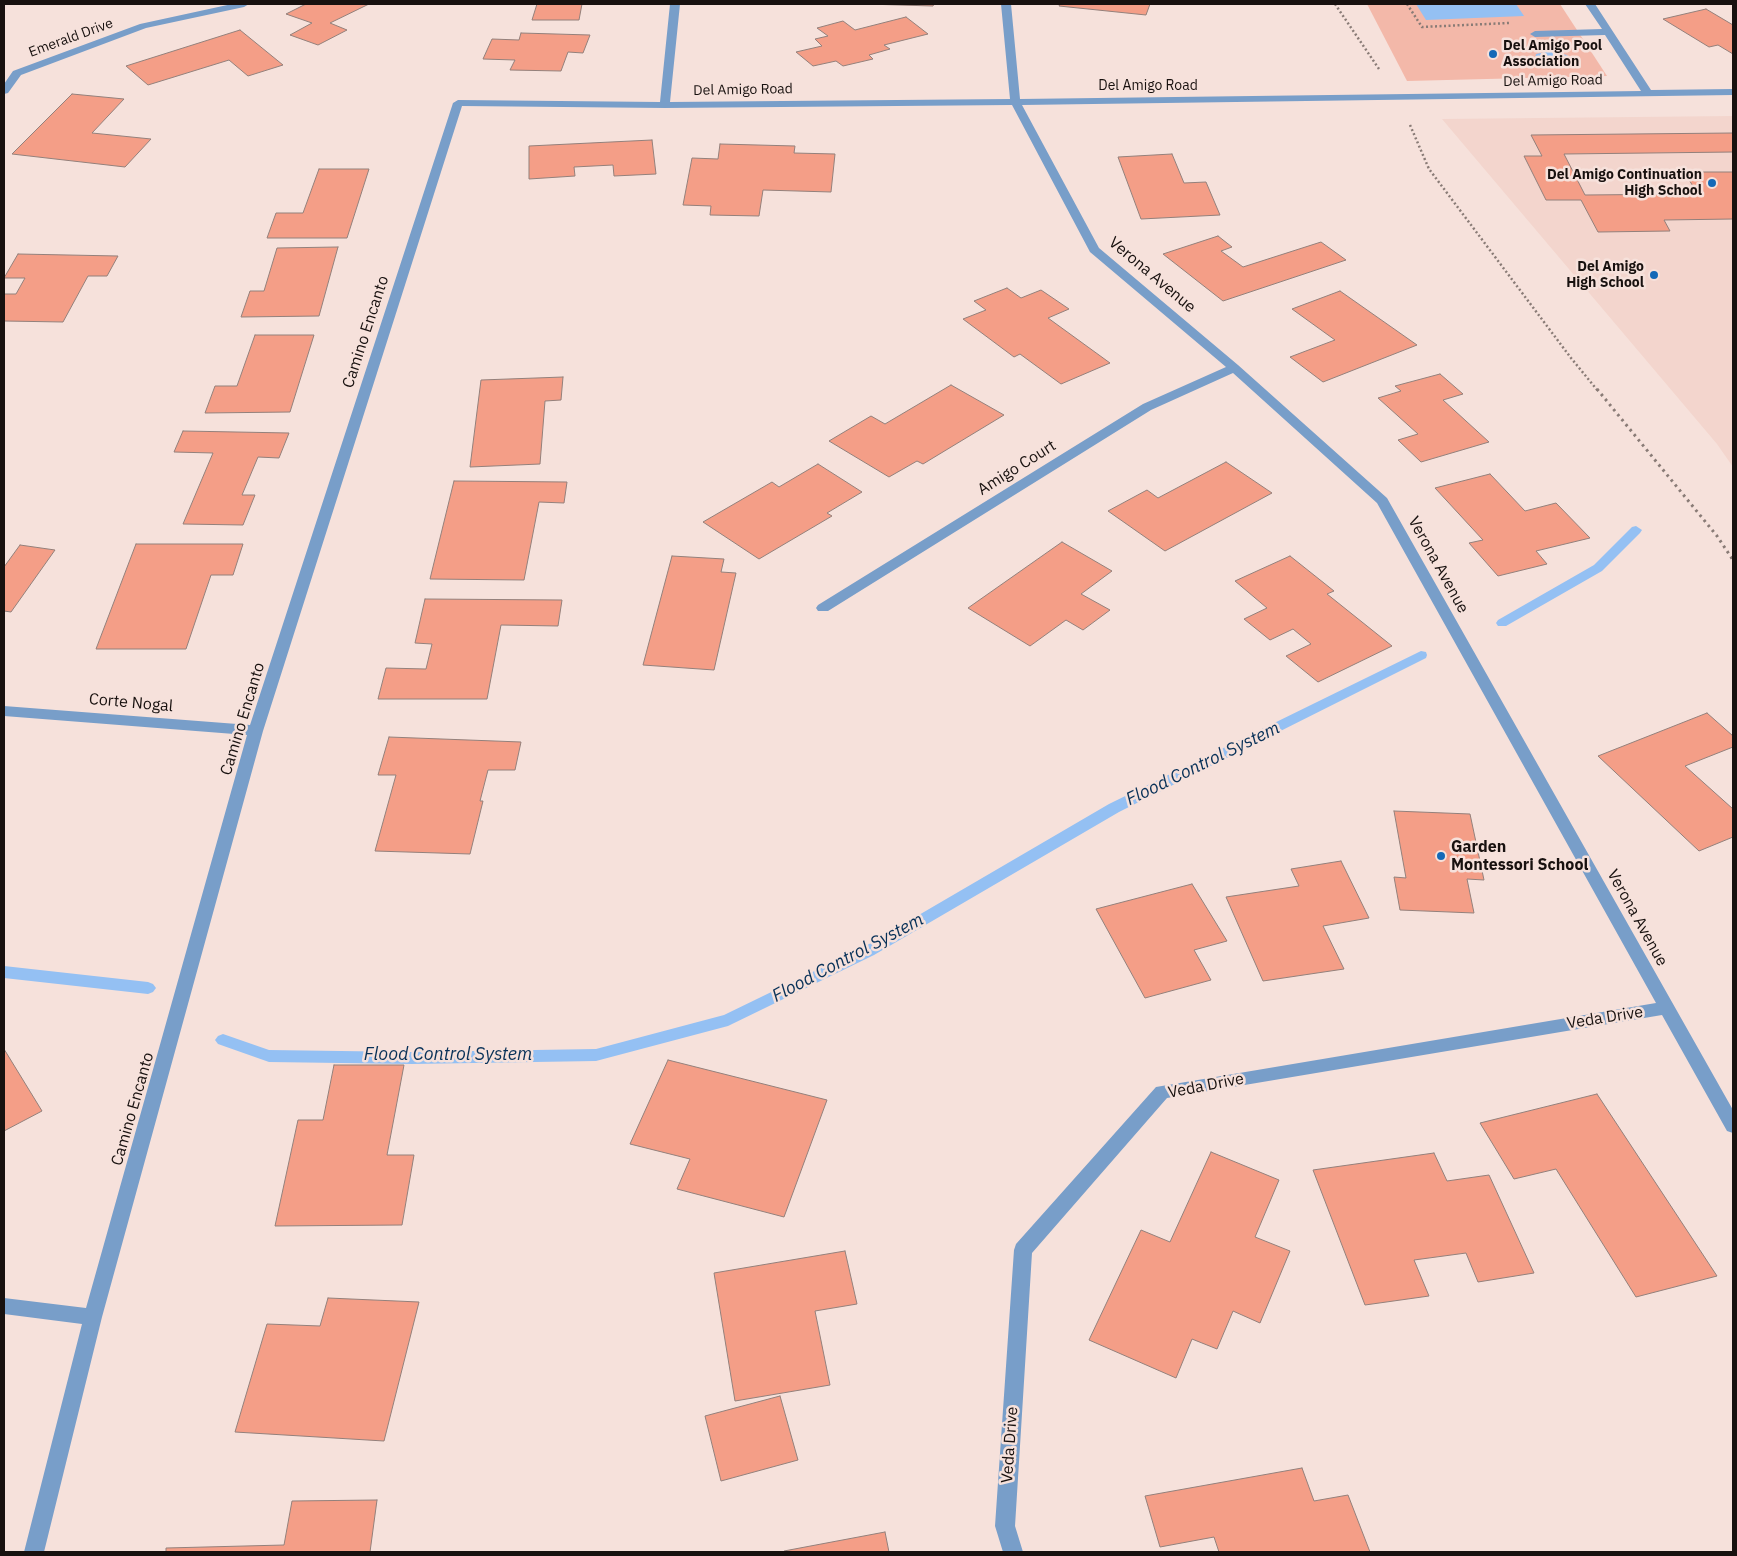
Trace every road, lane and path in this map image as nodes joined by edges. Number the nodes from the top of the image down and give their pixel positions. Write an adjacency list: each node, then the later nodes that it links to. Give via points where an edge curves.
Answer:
1 (244, 4): 11 (street, Emerald Drive, via 143,26)
2 (675, 4): 17 (street)
3 (1006, 4): 16 (street)
4 (1334, 4): 15 (path)
5 (1406, 4): 7 (path, via 1422,27)
6 (1590, 4): 8 (street)
7 (1516, 22)
8 (1608, 32): 9 (street); 14 (street)
9 (1535, 34)
10 (4, 70): 11 (street)
11 (17, 73): 12 (street, Emerald Drive)
12 (4, 91)
13 (1733, 92): 14 (street, Del Amigo Road)
14 (1648, 93): 15 (street, Del Amigo Road)
15 (1399, 98): 16 (street, Del Amigo Road); 19 (path, via 1429,169 1571,358 1717,536)
16 (1016, 101): 17 (street, Del Amigo Road); 18 (street, Verona Avenue, via 1094,250)
17 (665, 105): 22 (street, Camino Encanto, via 458,102)
18 (1234, 368): 20 (street, Amigo Court, via 1147,407); 23 (street, Verona Avenue, via 1382,501)
19 (1733, 560)
20 (823, 608)
21 (4, 711): 22 (street, Corte Nogal)
22 (256, 731): 26 (street, Camino Encanto)
23 (1668, 1008): 24 (street, Verona Avenue); 28 (street, Veda Drive, via 1162,1092 1022,1250 1005,1526)
24 (1733, 1126)
25 (4, 1306): 26 (street)
26 (93, 1317): 27 (street, Camino Encanto)
27 (34, 1552)
28 (1013, 1552)

